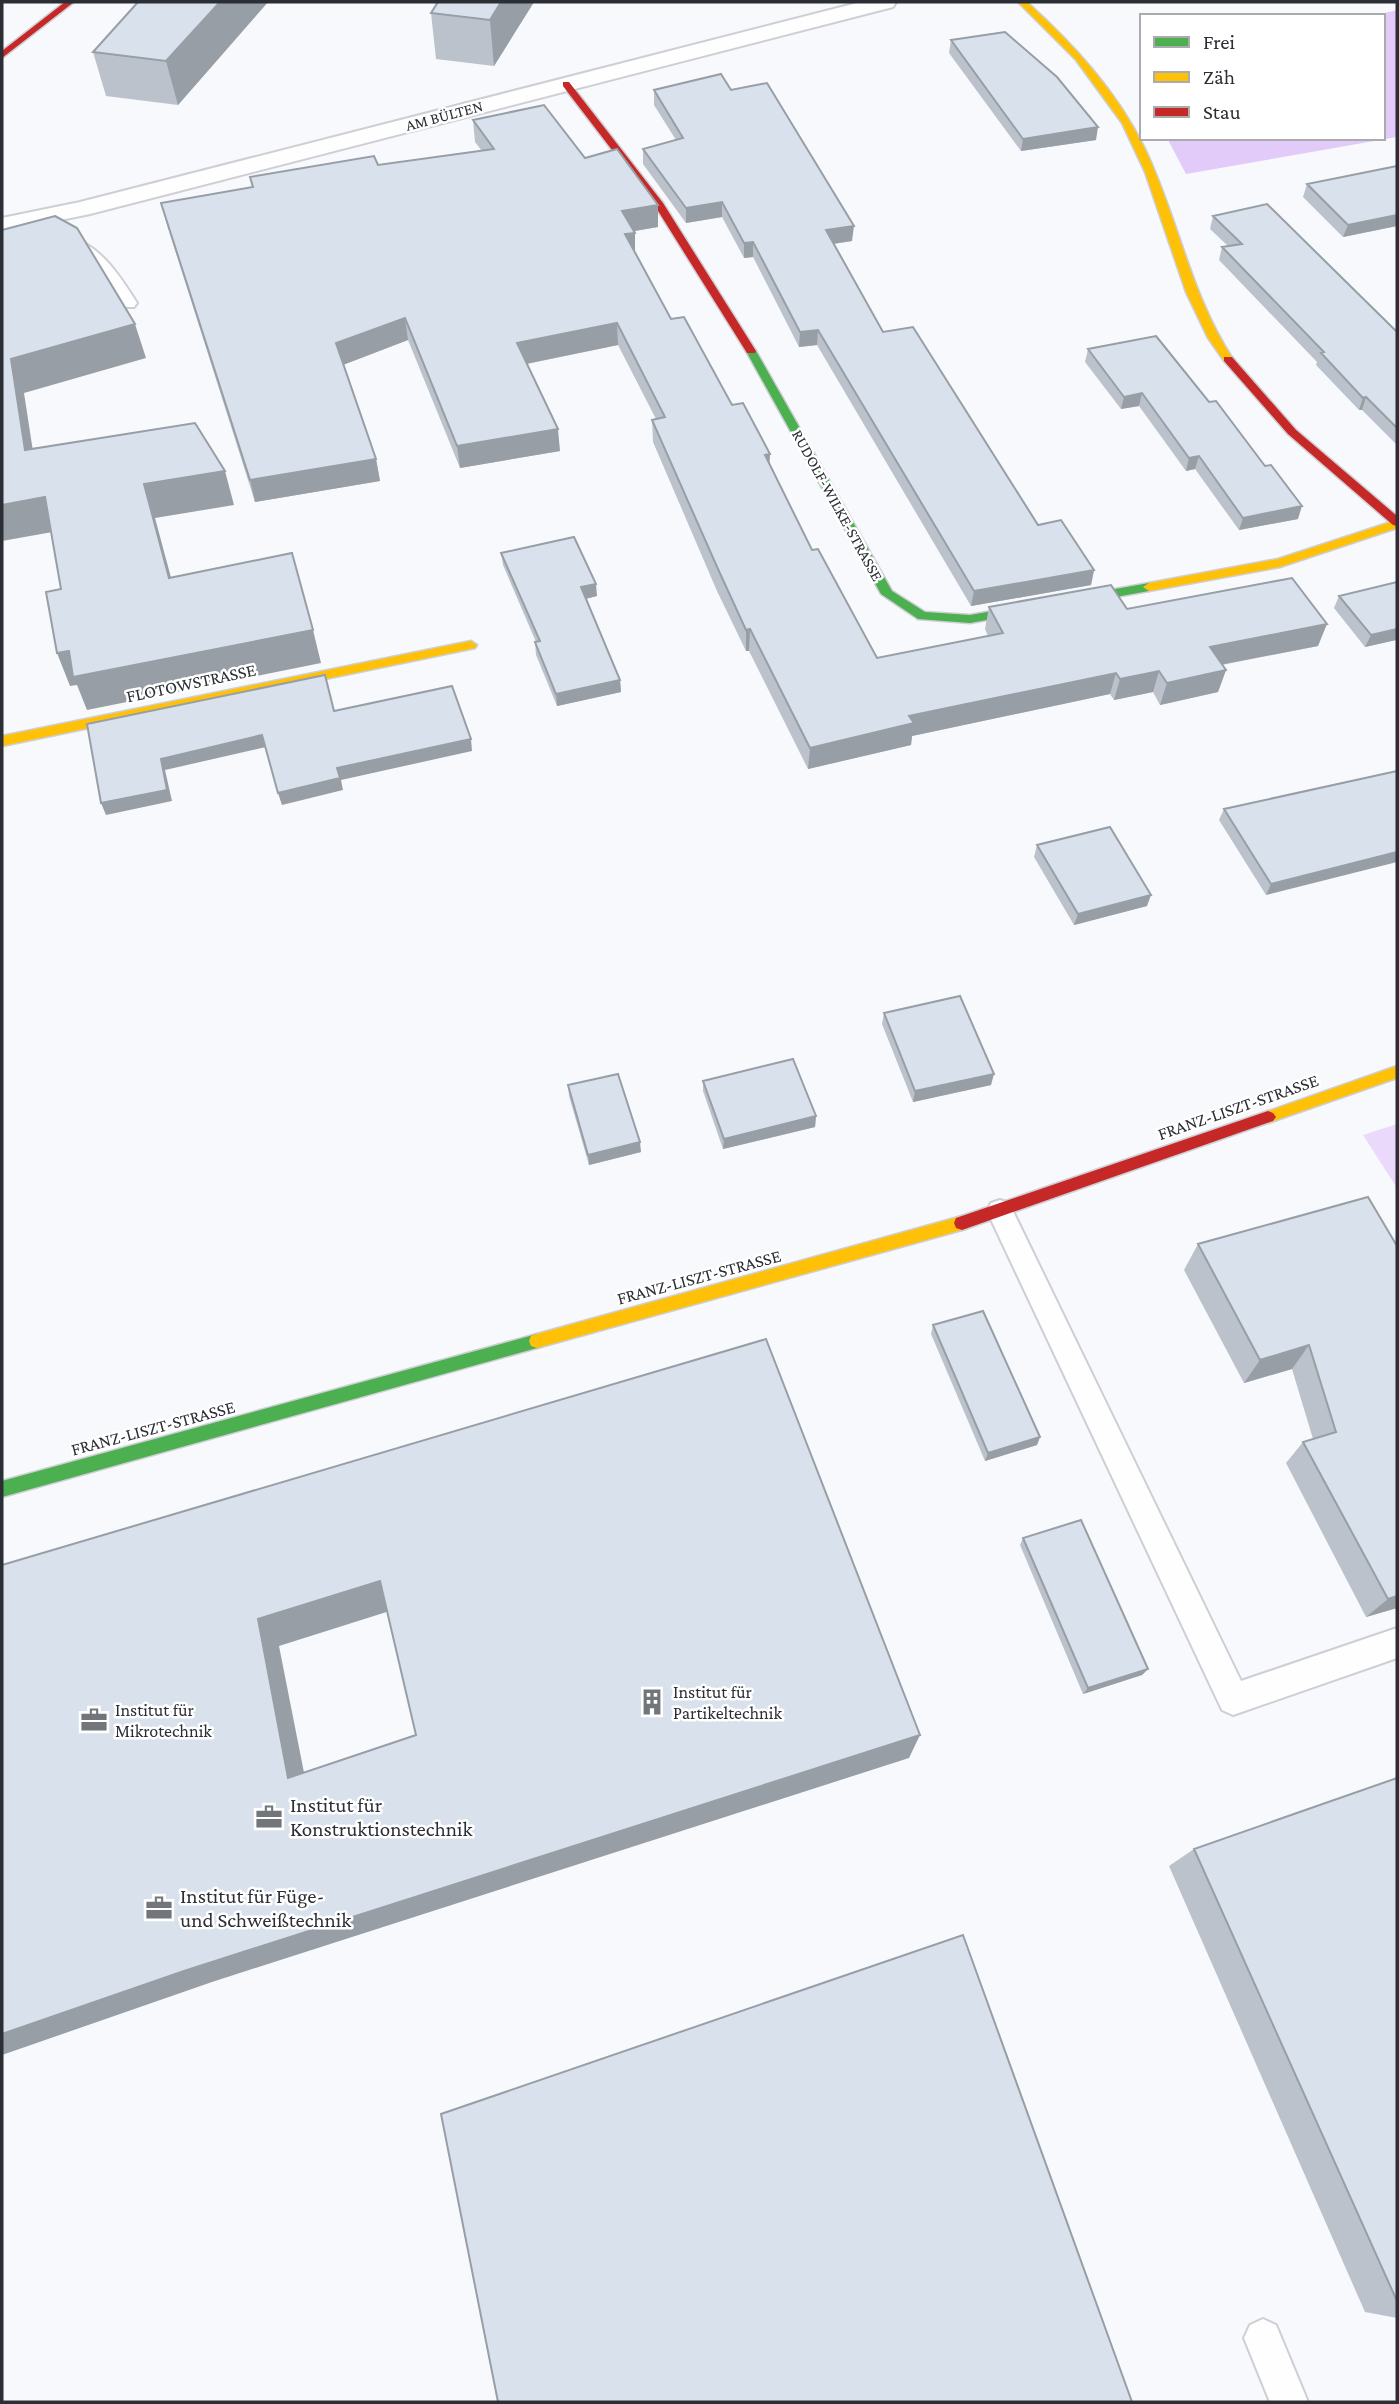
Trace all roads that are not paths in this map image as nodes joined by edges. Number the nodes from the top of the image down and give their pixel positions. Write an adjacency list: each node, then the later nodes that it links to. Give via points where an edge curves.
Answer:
1 (70, 2): 4 (street)
2 (886, 2): 5 (street, AM BÜLTEN)
3 (1022, 2): 8 (street, via 1094,78 1142,151 1182,270 1231,362 1264,404 1320,460)
4 (2, 55)
5 (566, 84): 6 (street, AM BÜLTEN); 8 (street, RUDOLF-WILKE-STRASSE, via 659,205 730,313 887,594 922,616 970,619 1199,579 1280,563)
6 (11, 224): 7 (lane, via 86,248 101,261)
7 (128, 303)
8 (1397, 523)
9 (471, 645): 10 (street, FLOTOWSTRASSE)
10 (2, 741)
11 (1397, 1072): 12 (street, FRANZ-LISZT-STRASSE)
12 (1000, 1211): 13 (street, FRANZ-LISZT-STRASSE); 14 (lane, via 1233,1699)
13 (2, 1489)
14 (1397, 1643)
15 (1264, 2338): 16 (lane)
16 (1289, 2402)

